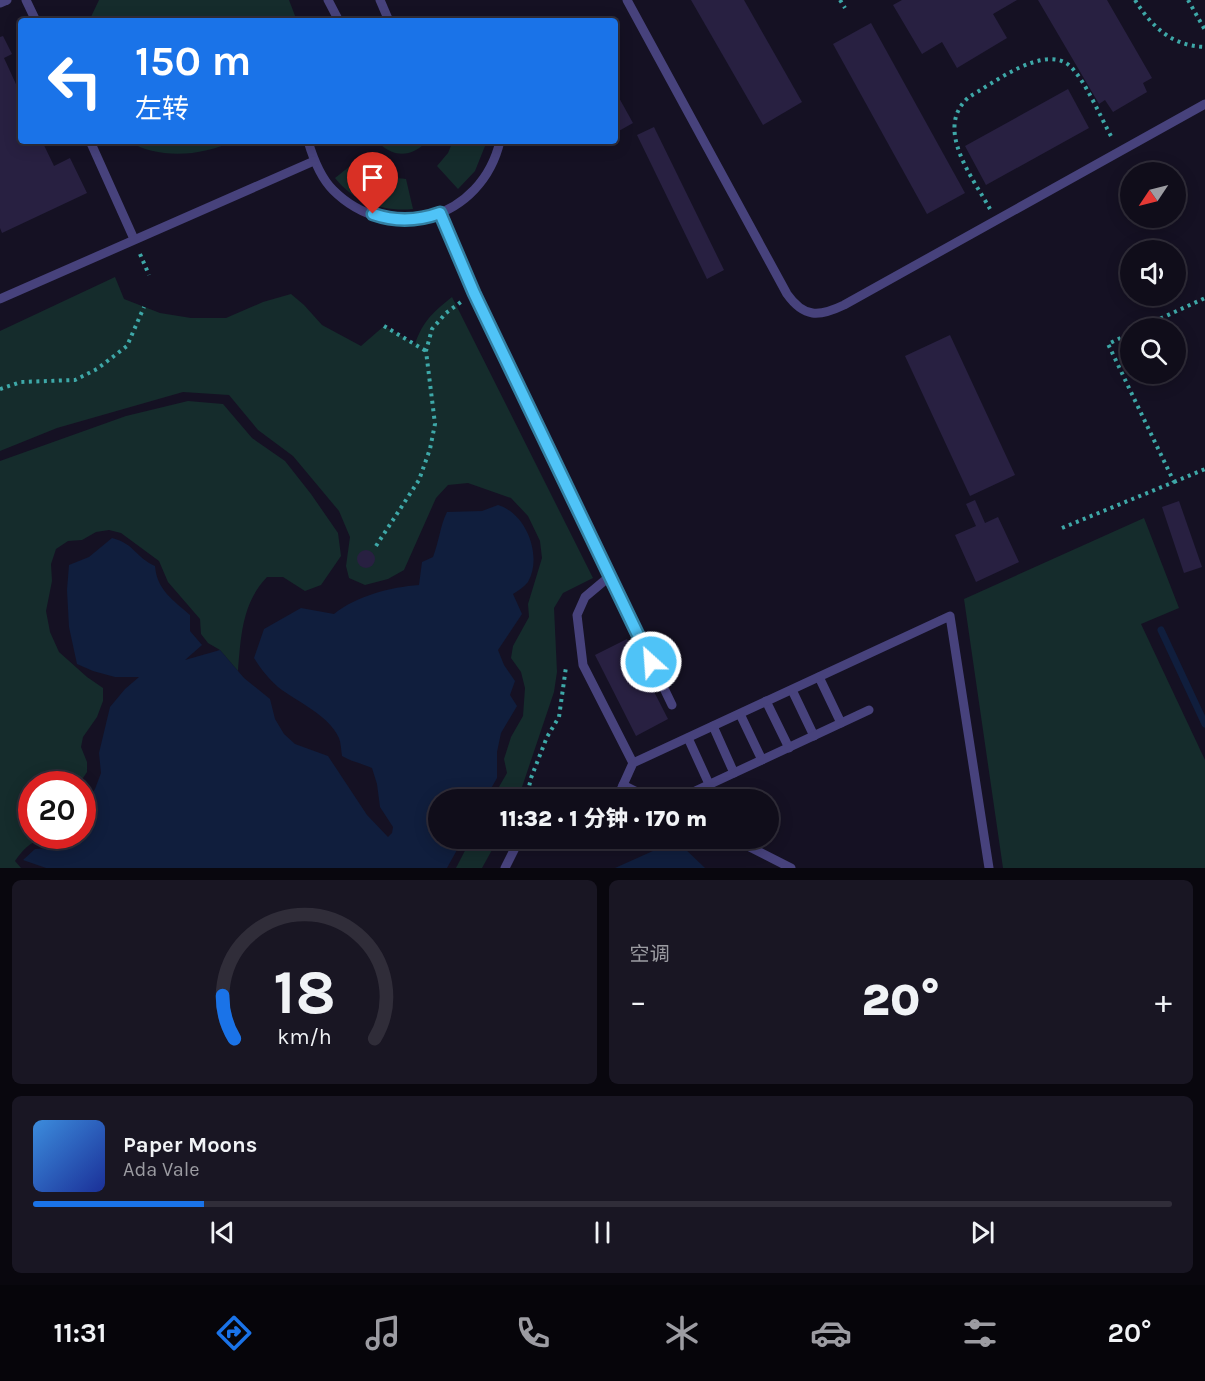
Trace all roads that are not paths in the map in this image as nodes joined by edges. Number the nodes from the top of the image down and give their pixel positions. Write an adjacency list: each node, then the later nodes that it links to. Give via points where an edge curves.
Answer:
1 (7, 0): 6 (lane)
2 (26, 0): 7 (lane)
3 (328, 0): 8 (lane)
4 (380, 0): 9 (lane)
5 (627, 0): 10 (lane, via 787,294 804,311 828,313 844,305)
6 (0, 3)
7 (35, 18)
8 (337, 18)
9 (388, 18)
10 (1205, 104)
11 (91, 144): 16 (lane)
12 (310, 144): 14 (lane)
13 (499, 144): 15 (lane, via 496,160 478,188)
14 (314, 161): 15 (lane, via 332,189 358,209 389,219 422,219); 16 (lane)
15 (440, 213): 18 (lane, via 474,293)
16 (134, 239): 17 (lane)
17 (0, 299)
18 (610, 576): 22 (lane); 31 (lane, via 585,597 577,615 578,625 583,665)
19 (819, 677): 20 (lane); 25 (lane); 42 (lane, via 950,616)
20 (792, 690): 21 (lane); 27 (lane)
21 (766, 701): 24 (lane); 29 (lane)
22 (672, 705)
23 (869, 711): 25 (lane)
24 (740, 714): 26 (lane); 30 (lane)
25 (841, 723): 27 (lane)
26 (712, 726): 28 (lane); 32 (lane)
27 (814, 736): 29 (lane)
28 (688, 738): 31 (lane); 33 (lane)
29 (789, 748): 30 (lane)
30 (762, 760): 32 (lane)
31 (633, 763): 34 (lane)
32 (734, 773): 33 (lane)
33 (709, 784): 37 (lane)
34 (623, 785): 35 (lane); 36 (lane)
35 (621, 789)
36 (631, 789)
37 (699, 789)
38 (514, 849): 40 (lane)
39 (754, 849): 41 (lane)
40 (505, 868)
41 (791, 868)
42 (989, 868)

